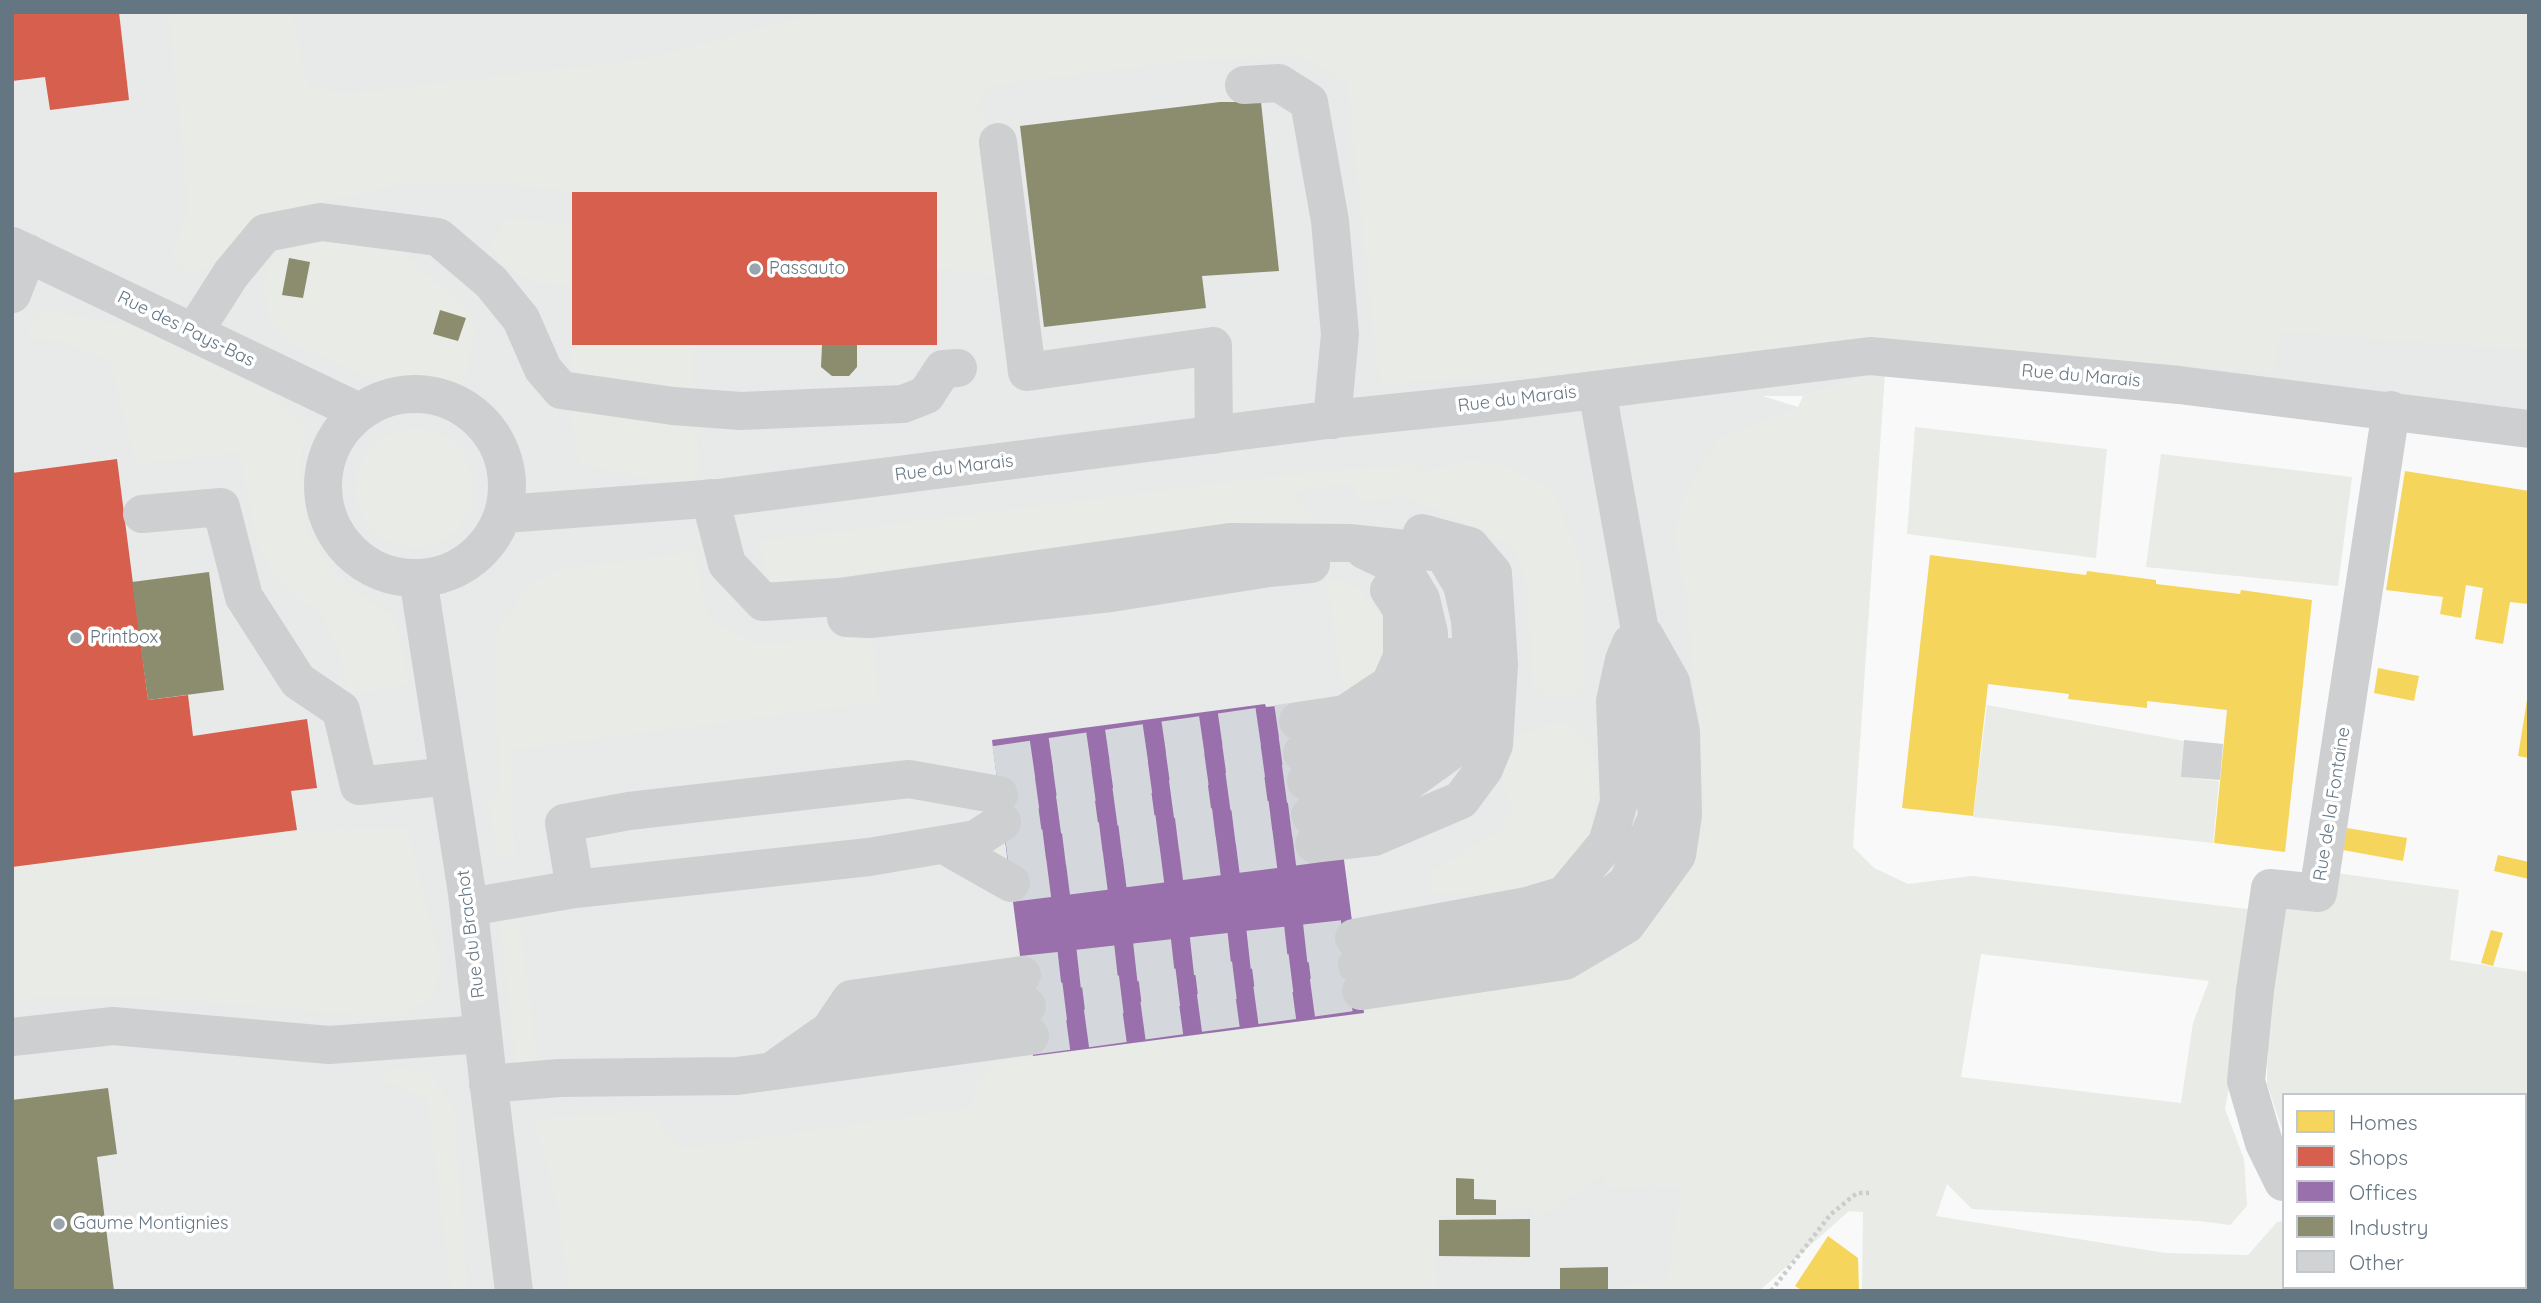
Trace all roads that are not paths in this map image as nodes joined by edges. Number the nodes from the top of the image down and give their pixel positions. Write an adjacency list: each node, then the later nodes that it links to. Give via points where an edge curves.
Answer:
1 (1244, 85): 10 (street, via 1279,83 1309,103 1330,221 1340,334)
2 (998, 142): 12 (street, via 1027,373 1213,346)
3 (20, 249): 4 (street); 5 (street, Rue des Pays-Bas)
4 (12, 294)
5 (194, 332): 6 (street, via 231,274 265,233 321,222 438,237 506,300 521,319 543,369 561,390 741,411 903,404 926,395 943,369); 9 (street, Rue des Pays-Bas)
6 (958, 368)
7 (1597, 390): 8 (street, Rue du Marais, via 1870,356); 10 (street, Rue du Marais); 18 (street)
8 (2391, 410): 11 (street, Rue du Marais); 27 (street, Rue de la Fontaine, via 2318,893 2270,888 2255,990 2246,1081 2264,1143)
9 (359, 412): 15 (street, via 383,399 411,394 438,396 464,407 485,425 500,448 507,475); 17 (street, via 329,453 323,478 324,504 333,529 369,566 392,576)
10 (1332, 420): 12 (street, Rue du Marais)
11 (2529, 429)
12 (1214, 435): 13 (street, Rue du Marais)
13 (710, 498): 15 (street, Rue du Marais); 16 (street, via 727,564 763,602 839,597 1230,542)
14 (142, 514): 19 (street, via 221,507 244,597 298,681 341,710 359,786)
15 (505, 514): 17 (street, via 485,547 466,564)
16 (1349, 543): 20 (street, via 1402,610 1402,657 1390,684 1345,714); 20 (street, via 1424,561 1451,645 1449,699 1424,737 1365,768); 20 (street, via 1426,532 1470,546 1493,573 1499,664 1494,745 1484,769 1461,800 1374,837)
17 (418, 578): 19 (street, Rue du Brachot)
18 (1639, 625): 18 (street, via 1671,682 1681,732 1683,815 1677,855 1626,925 1565,961 1357,965 1564,895 1607,843 1619,802 1615,701 1624,660)
19 (449, 776): 22 (street, Rue du Brachot)
20 (1306, 783)
21 (575, 889): 21 (street, via 869,857 991,829 932,783 909,779 629,811 564,823); 22 (street)
22 (469, 907): 23 (street, Rue du Brachot)
23 (483, 1034): 24 (street, via 329,1045 113,1026); 26 (street, Rue du Brachot)
24 (12, 1037)
25 (773, 1071): 25 (street, via 1027,1006 830,1030); 26 (street)
26 (488, 1084): 28 (street, Rue du Brachot)
27 (2282, 1180)
28 (514, 1291)

